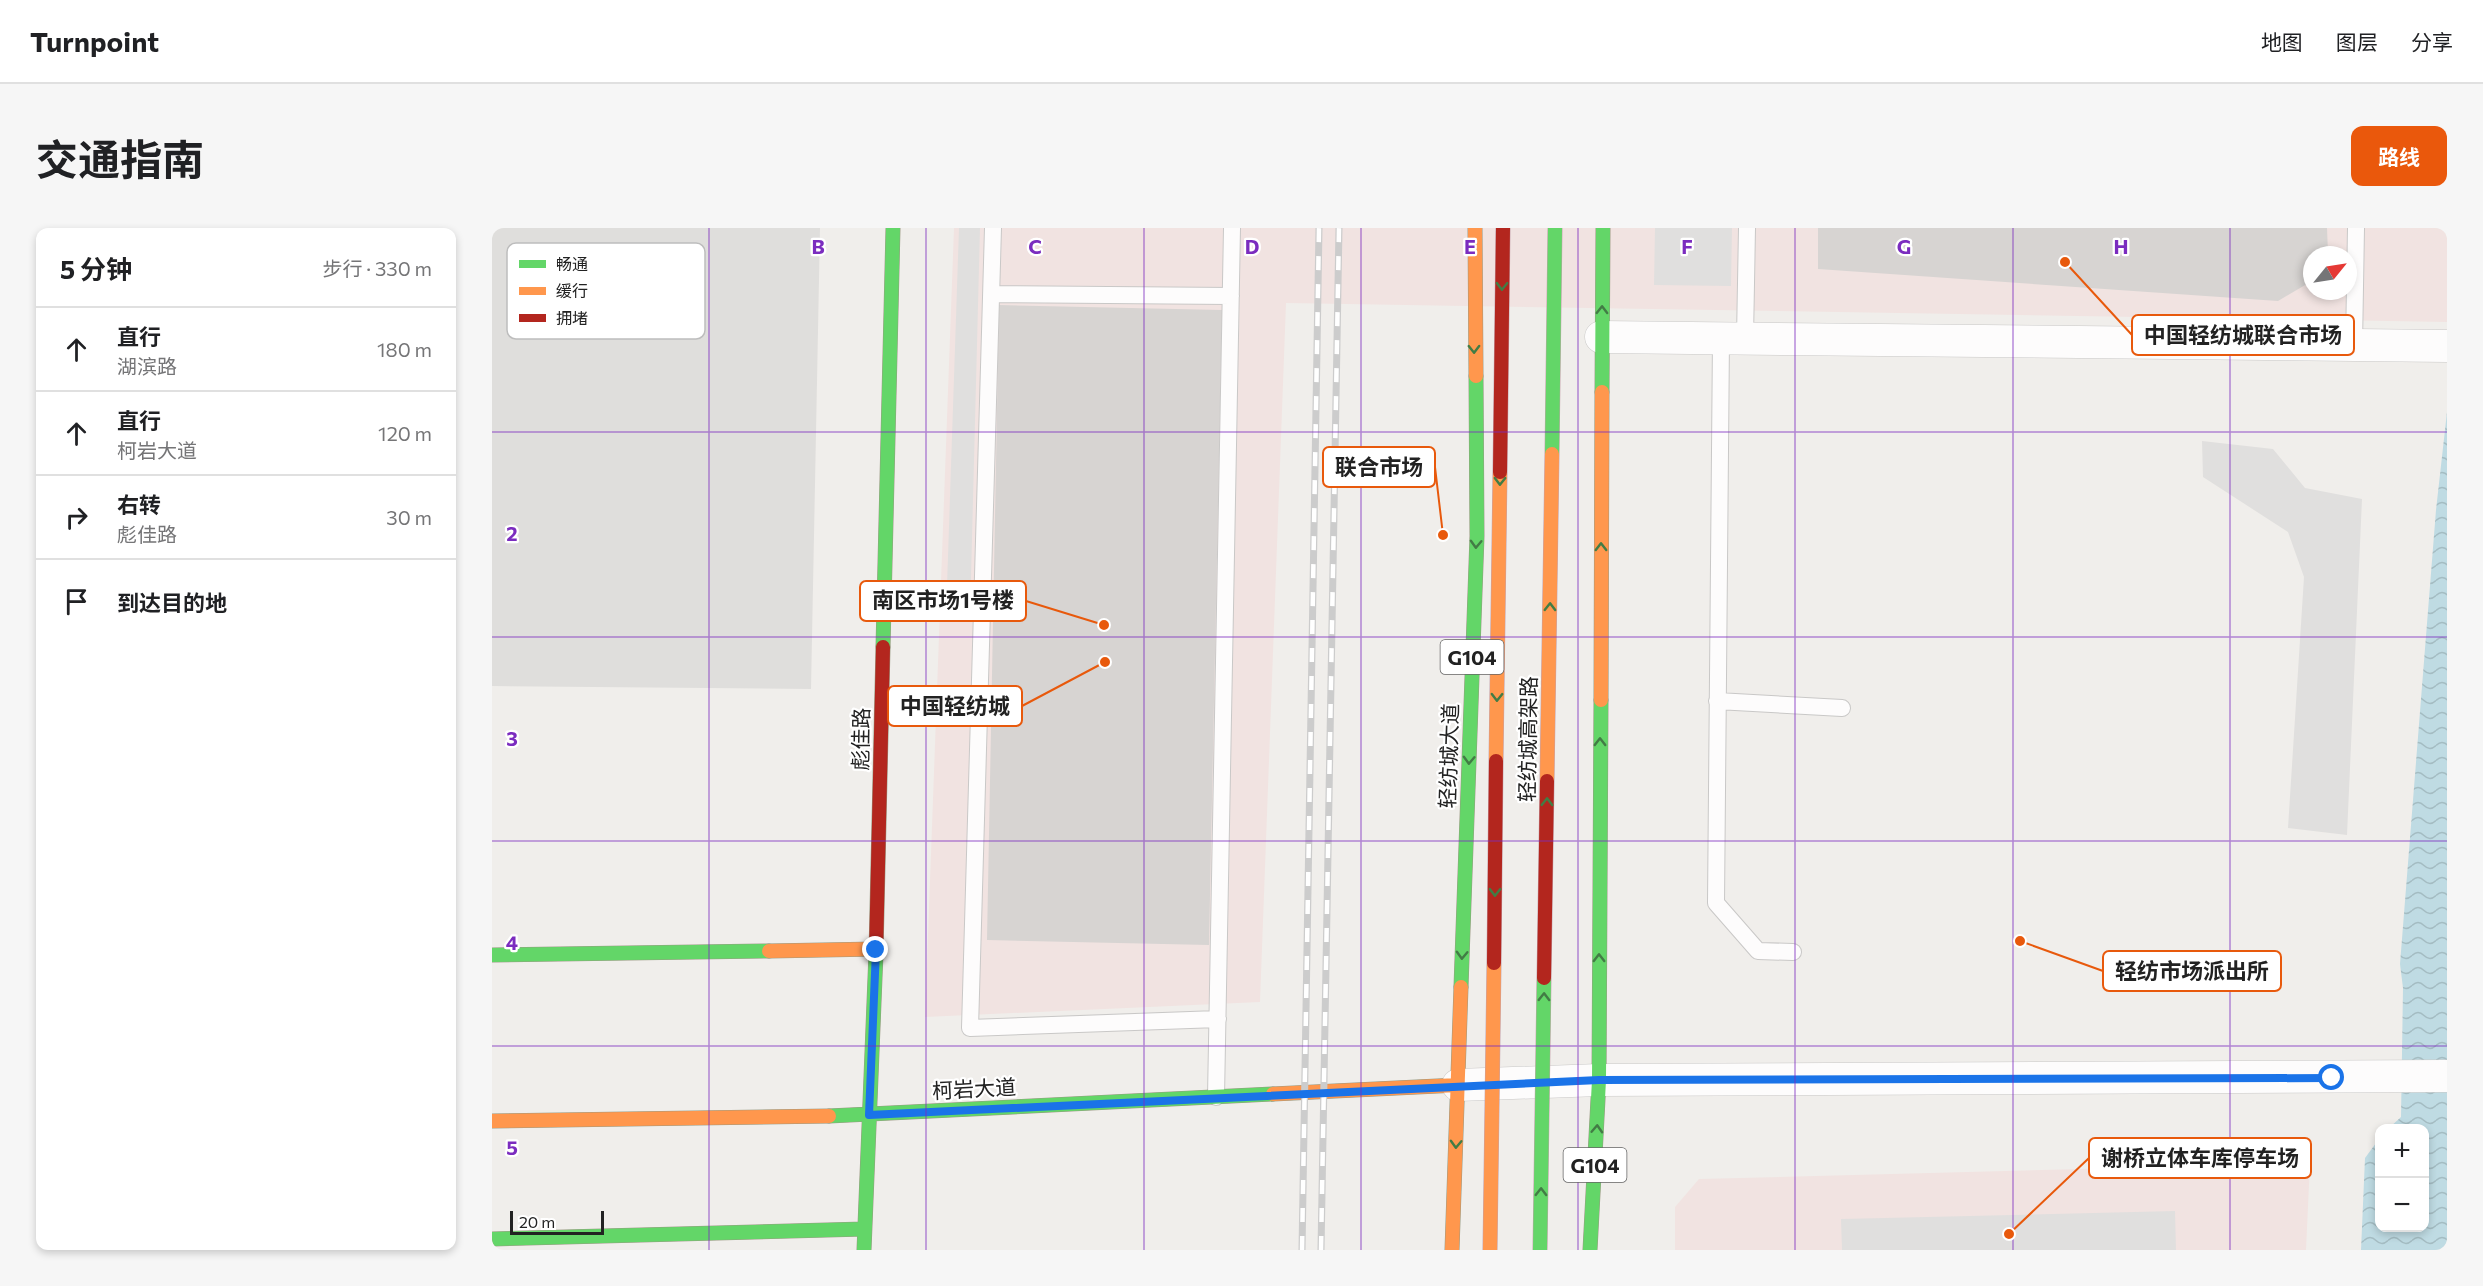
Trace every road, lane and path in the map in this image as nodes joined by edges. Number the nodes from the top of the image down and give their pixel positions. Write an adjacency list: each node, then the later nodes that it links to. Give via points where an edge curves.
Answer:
1 (893, 228): 18 (main road, 彪佳路)
2 (993, 228): 10 (lane)
3 (1232, 228): 11 (lane)
4 (1475, 228): 24 (main road, 轻纺城大道 / G104, one-way to 24, via 1477,536)
5 (1503, 228): 32 (main road, 轻纺城高架路, one-way to 32, bridge)
6 (1555, 228): 33 (main road, 轻纺城高架路, one-way to 6, bridge)
7 (1603, 228): 12 (main road, G104, one-way to 7)
8 (1747, 228): 13 (lane)
9 (2356, 228): 14 (lane)
10 (992, 294): 11 (lane); 21 (lane, via 970,1028)
11 (1231, 296): 21 (lane)
12 (1601, 337): 13 (street); 23 (main road, G104, one-way to 12)
13 (1733, 338): 14 (street); 16 (lane)
14 (2354, 345): 15 (street)
15 (2447, 345)
16 (1717, 701): 17 (lane); 19 (lane, via 1716,903 1758,951)
17 (1842, 708)
18 (876, 950): 20 (main road); 26 (main road, 彪佳路)
19 (1793, 951)
20 (492, 955)
21 (1218, 1019): 25 (lane)
22 (2447, 1076): 23 (street)
23 (1599, 1080): 24 (street); 34 (main road, G104, one-way to 23)
24 (1458, 1085): 25 (main road, 柯岩大道); 31 (main road, 轻纺城大道 / G104, one-way to 31)
25 (1216, 1097): 26 (main road, 柯岩大道)
26 (869, 1115): 27 (main road, 柯岩大道); 28 (main road, 彪佳路)
27 (492, 1121)
28 (864, 1229): 29 (main road); 30 (main road, 彪佳路)
29 (492, 1239)
30 (864, 1250)
31 (1452, 1250)
32 (1490, 1250)
33 (1540, 1250)
34 (1590, 1250)

